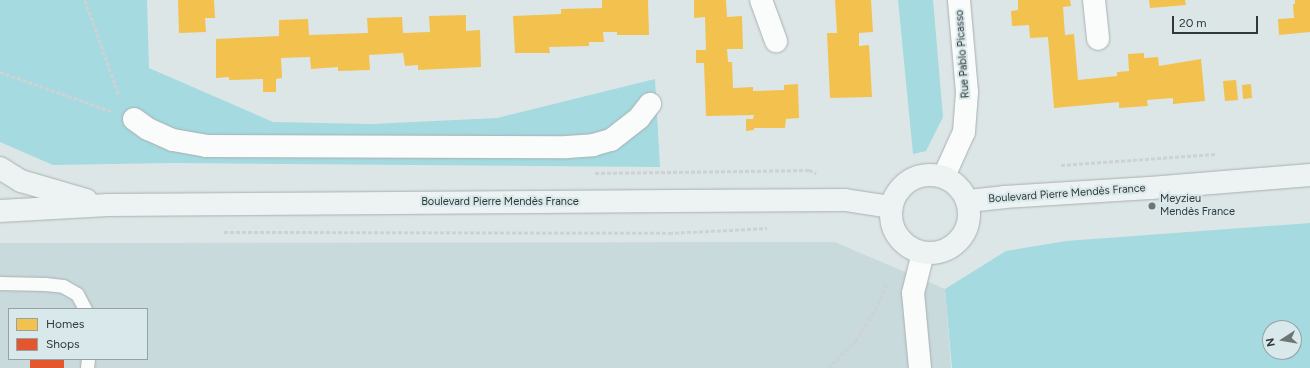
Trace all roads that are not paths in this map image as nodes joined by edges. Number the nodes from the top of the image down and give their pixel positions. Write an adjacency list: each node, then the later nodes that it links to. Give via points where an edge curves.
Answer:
1 (761, 0): 5 (street)
2 (959, 0): 10 (street, Rue Pablo Picasso, via 967,92 964,132)
3 (1094, 0): 4 (street)
4 (1098, 39)
5 (776, 41)
6 (650, 104): 7 (street, via 639,118 611,140 593,145 567,147 206,146 173,140 148,129)
7 (134, 119)
8 (0, 168): 12 (street, Boulevard Pierre Mendès France, via 21,181 64,195)
9 (1310, 175): 11 (street, Boulevard Pierre Mendès France, via 1004,197)
10 (944, 176): 11 (street, via 954,182); 13 (street, via 930,174 916,177 896,194)
11 (968, 202): 15 (street, via 970,215 967,228 960,240 949,249)
12 (108, 205): 13 (street, Boulevard Pierre Mendès France, via 845,200); 14 (street, Boulevard Pierre Mendès France)
13 (891, 207): 15 (street, via 891,219 898,236 911,249)
14 (0, 211)
15 (923, 253): 18 (street, via 913,293)
16 (0, 283): 17 (lane, via 63,286 77,294)
17 (84, 308)
18 (920, 368)

